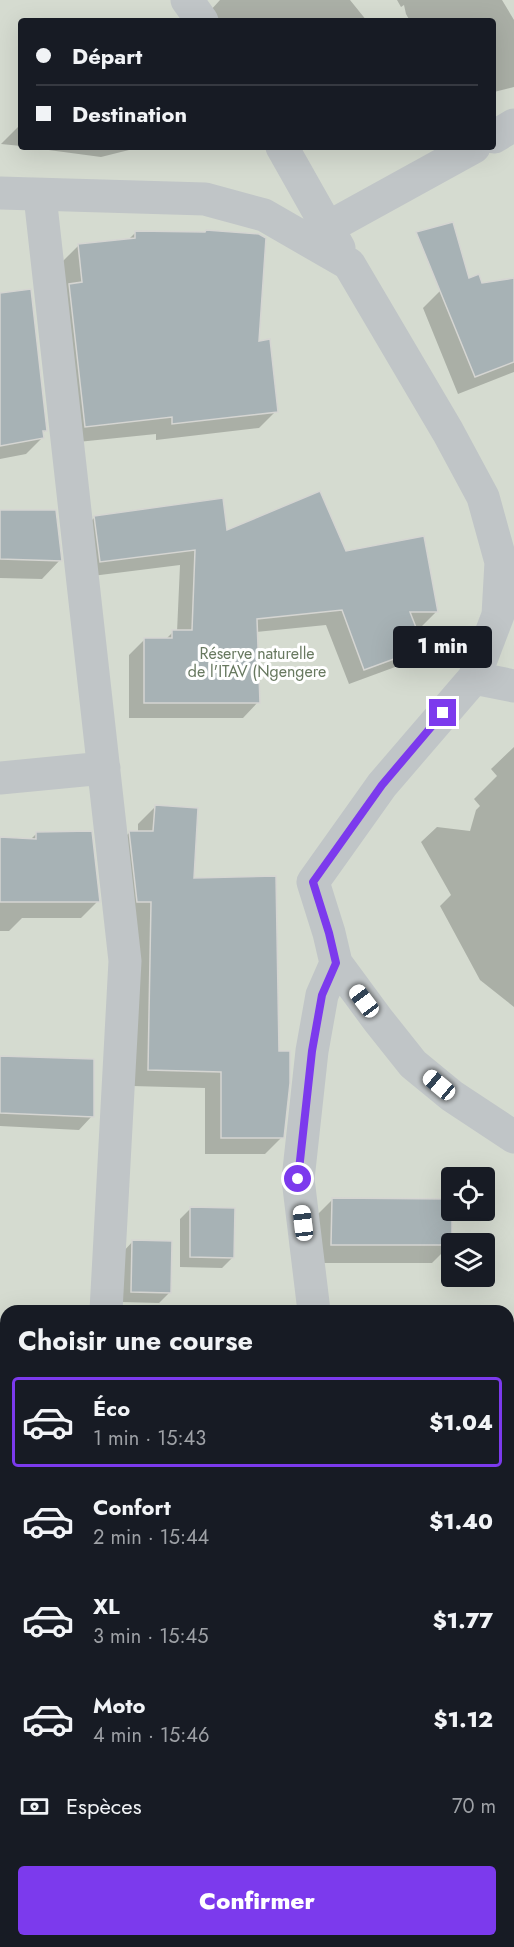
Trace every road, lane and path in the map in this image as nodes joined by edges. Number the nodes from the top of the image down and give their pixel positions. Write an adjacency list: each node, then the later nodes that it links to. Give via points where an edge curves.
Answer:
1 (187, 0): 2 (street)
2 (200, 18)
3 (514, 125): 4 (street)
4 (496, 135)
5 (284, 150): 9 (street)
6 (469, 150): 9 (street)
7 (0, 193): 8 (street)
8 (40, 196): 10 (street, via 205,199 264,215); 13 (street)
9 (327, 228): 10 (street)
10 (349, 264): 11 (street, via 483,497 501,562 498,615)
11 (474, 678): 12 (street); 15 (street, via 382,785 313,882)
12 (514, 686)
13 (104, 768): 14 (street); 17 (street, via 125,962)
14 (0, 777)
15 (336, 963): 16 (street, via 413,1064 452,1096); 18 (street, via 322,995 312,1051 298,1179)
16 (514, 1137)
17 (106, 1305)
18 (313, 1305)

